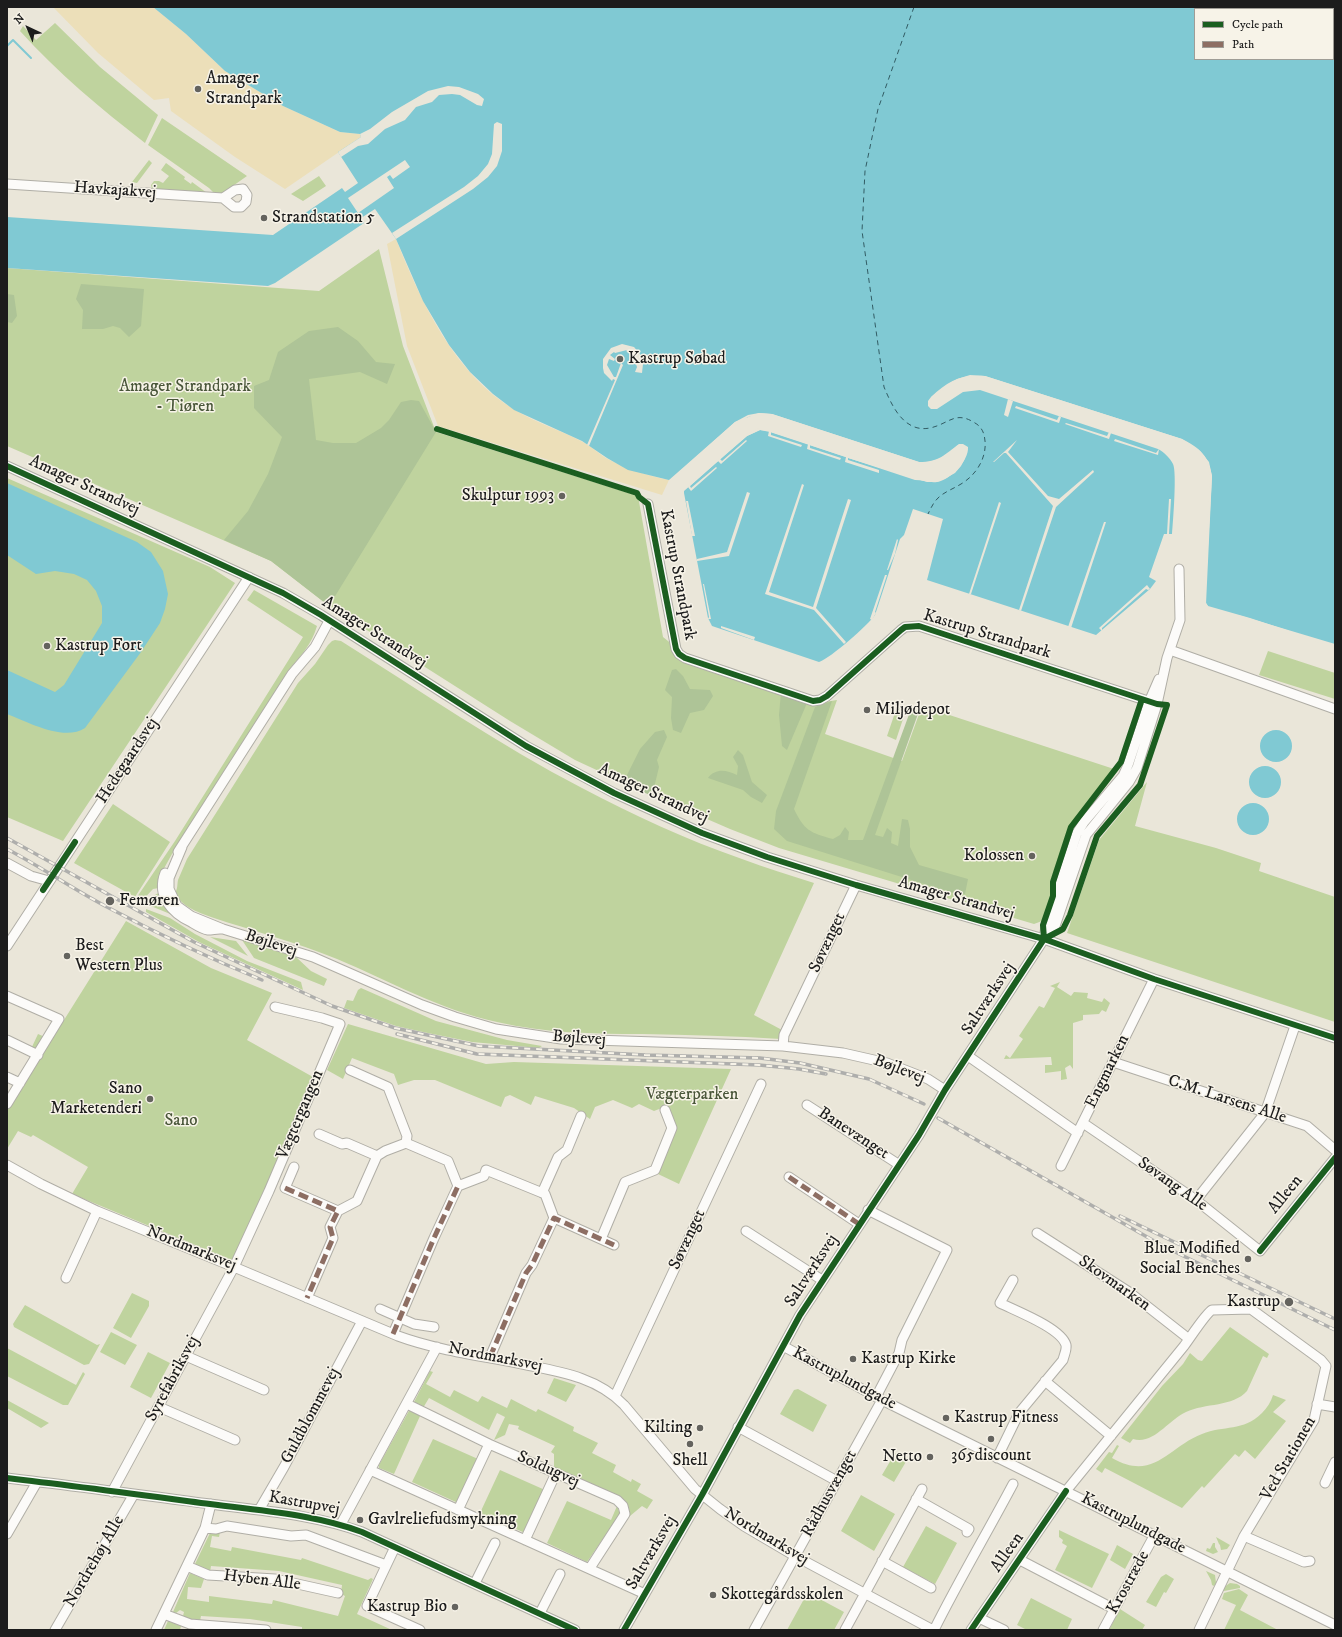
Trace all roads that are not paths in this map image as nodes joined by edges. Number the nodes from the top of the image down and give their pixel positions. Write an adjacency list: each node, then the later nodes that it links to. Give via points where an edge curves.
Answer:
1 (7, 184): 2 (street, Havkajakvej)
2 (222, 198)
3 (7, 466): 6 (street, Amager Strandvej)
4 (648, 504): 9 (street, Kastrup Strandpark, via 676,648 684,658 813,701 827,696 905,627 919,626)
5 (1179, 569): 8 (street, via 1180,620)
6 (249, 577): 7 (street, Amager Strandvej, via 283,593); 12 (street, Hedegaardsvej)
7 (329, 621): 13 (street, Amager Strandvej, via 526,746 614,793 702,833); 22 (street, Bøjlevej, via 315,647 292,674 168,866 162,890 165,901 172,909 183,919 207,930 223,929 313,957 422,1005 496,1029 561,1039)
8 (1169, 654): 9 (street); 10 (street)
9 (1153, 703): 14 (street, via 1137,768 1129,782 1086,835 1054,928)
10 (1335, 709)
11 (7, 863): 12 (street, via 31,876)
12 (49, 881): 15 (street, Hedegaardsvej)
13 (856, 885): 14 (street, Amager Strandvej); 22 (street, Søvænget, via 784,1035)
14 (1044, 940): 16 (street, Amager Strandvej); 24 (street, Saltværksvej)
15 (7, 946)
16 (1154, 979): 19 (street, Amager Strandvej); 25 (street, Engmarken)
17 (7, 996): 23 (street, via 59,1019)
18 (275, 1007): 61 (street, Vægtergangen, via 340,1024)
19 (1296, 1026): 20 (street, Amager Strandvej); 34 (street)
20 (1335, 1038)
21 (7, 1040): 23 (street)
22 (783, 1046): 30 (street, Bøjlevej, via 843,1053 888,1063 928,1079)
23 (38, 1055): 28 (street)
24 (968, 1056): 30 (street, Saltværksvej); 37 (street)
25 (1113, 1062): 34 (street, C.M. Larsens Alle); 36 (street, Engmarken)
26 (350, 1070): 39 (street, via 388,1087 407,1136)
27 (7, 1077): 28 (street)
28 (20, 1083): 31 (street)
29 (761, 1084): 79 (street, Søvænget)
30 (945, 1090): 43 (street, Saltværksvej)
31 (7, 1104)
32 (807, 1105): 43 (street, Banevænget)
33 (665, 1110): 58 (street, via 672,1128 655,1170 626,1182)
34 (1265, 1113): 40 (street, C.M. Larsens Alle, via 1307,1126); 50 (street)
35 (581, 1116): 49 (street, via 567,1150 558,1157)
36 (1083, 1123): 37 (street, Engmarken); 50 (street, Søvang Alle)
37 (1078, 1133): 45 (street, Engmarken)
38 (320, 1134): 41 (street)
39 (406, 1143): 41 (street); 48 (street, via 448,1161)
40 (1335, 1150)
41 (377, 1156): 52 (street, via 357,1202)
42 (1335, 1158): 60 (street, Alleen)
43 (898, 1164): 51 (street, Saltværksvej)
44 (7, 1165): 53 (street, Nordmarksvej)
45 (1061, 1166)
46 (294, 1167): 52 (street, via 285,1188)
47 (789, 1177): 55 (street)
48 (458, 1186): 49 (street, via 484,1176 486,1170); 68 (street)
49 (542, 1193): 54 (street, via 545,1194)
50 (1196, 1200): 60 (street, Søvang Alle)
51 (868, 1210): 55 (street, Saltværksvej); 80 (street, Rådhusvænget, via 947,1250 901,1345)
52 (338, 1211): 65 (street, via 330,1228 333,1238)
53 (97, 1212): 61 (street, Nordmarksvej); 62 (street)
54 (554, 1218): 58 (street); 76 (street, via 532,1266 526,1273)
55 (859, 1224): 63 (street, Saltværksvej)
56 (746, 1231): 63 (street)
57 (1038, 1233): 72 (street, Skovmarken, via 1129,1292)
58 (601, 1239): 59 (street)
59 (614, 1245)
60 (1260, 1250)
61 (234, 1267): 65 (street, Nordmarksvej); 75 (street, Syrefabriksvej)
62 (66, 1278)
63 (822, 1280): 73 (street, Saltværksvej)
64 (1012, 1280): 77 (street, via 1000,1303 1054,1330 1066,1346 1063,1360)
65 (307, 1298): 69 (street, Nordmarksvej)
66 (380, 1309): 68 (street)
67 (1212, 1310): 72 (street, Alleen, via 1207,1312); 82 (street, Ved Stationen, via 1251,1309 1321,1360 1326,1366)
68 (401, 1318): 70 (street, via 414,1324); 71 (street)
69 (362, 1321): 71 (street, Nordmarksvej); 105 (street, Guldblommevej)
70 (434, 1327)
71 (393, 1334): 74 (street, Nordmarksvej)
72 (1189, 1339): 86 (street, Alleen)
73 (783, 1346): 80 (street, Kastruplundgade); 85 (street, Saltværksvej)
74 (437, 1347): 76 (street, Nordmarksvej); 81 (street)
75 (186, 1356): 78 (street); 83 (street, Syrefabriksvej)
76 (490, 1357): 79 (street, Nordmarksvej, via 575,1375)
77 (1045, 1382): 86 (street); 89 (street, via 1020,1414)
78 (264, 1390)
79 (615, 1396): 102 (street, Nordmarksvej)
80 (879, 1398): 89 (street, Kastruplundgade); 94 (street, Rådhusvænget)
81 (406, 1404): 88 (street, Soldugvej); 91 (street)
82 (1317, 1404): 84 (street); 112 (street, Ved Stationen, via 1314,1420 1308,1431)
83 (159, 1407): 87 (street); 100 (street, Syrefabriksvej)
84 (1335, 1407)
85 (738, 1427): 94 (street); 102 (street, Saltværksvej)
86 (1111, 1436): 99 (street, Alleen)
87 (235, 1440)
88 (489, 1444): 92 (street, Soldugvej); 106 (street)
89 (997, 1458): 99 (street, Kastruplundgade)
90 (1335, 1462): 96 (street)
91 (370, 1470): 106 (street); 107 (street)
92 (556, 1473): 113 (street); 122 (street, Soldugvej, via 617,1500 623,1506 625,1514)
93 (7, 1478): 95 (street, Kastrupvej)
94 (837, 1481): 116 (street, Rådhusvænget)
95 (37, 1482): 100 (street, Kastrupvej); 110 (street)
96 (1325, 1483)
97 (1013, 1484): 143 (street, Nordmarksvej)
98 (922, 1490): 103 (street)
99 (1066, 1491): 111 (street, Kastruplundgade); 117 (street, Alleen)
100 (112, 1492): 101 (street, Kastrupvej)
101 (134, 1494): 104 (street, Kastrupvej); 135 (street, Nordrehøj Alle)
102 (702, 1495): 116 (street, Nordmarksvej, via 744,1526); 128 (street, Saltværksvej)
103 (916, 1499): 109 (street, via 969,1529); 118 (street)
104 (210, 1504): 105 (street, Kastrupvej); 108 (street)
105 (259, 1510): 107 (street, Kastrupvej)
106 (458, 1510): 113 (street)
107 (341, 1524): 115 (street, Kastrupvej)
108 (205, 1528): 120 (street, Kastrupvej, via 227,1526 306,1536); 121 (street)
109 (967, 1532)
110 (7, 1534)
111 (1154, 1536): 123 (street, Kastruplundgade); 130 (street, Krostræde)
112 (1244, 1536): 119 (street, via 1304,1562); 123 (street, Ved Stationen)
113 (525, 1540): 122 (street)
114 (495, 1544): 125 (street)
115 (395, 1547): 120 (street); 125 (street, Kastrupvej)
116 (795, 1556): 129 (street, Nordmarksvej); 141 (street, Rådhusvænget)
117 (1020, 1560): 130 (street, Alleen); 133 (street, Alleen)
118 (882, 1561): 126 (street); 129 (street)
119 (1310, 1561)
120 (386, 1565): 138 (street, via 367,1606)
121 (188, 1566): 127 (street, Hyben Alle, via 208,1575 276,1579); 132 (street)
122 (590, 1568): 128 (street)
123 (1227, 1571): 134 (street, Kastruplundgade); 147 (street, Ved Stationen)
124 (560, 1574): 131 (street)
125 (475, 1583): 131 (street, Kastrupvej)
126 (931, 1588)
127 (338, 1593)
128 (645, 1594): 140 (street, Saltværksvej)
129 (864, 1594): 142 (street); 143 (street, Nordmarksvej)
130 (1114, 1609): 146 (street, Krostræde)
131 (540, 1613): 139 (street, Kastrupvej)
132 (164, 1614): 136 (street); 137 (street, via 190,1624)
133 (980, 1618): 144 (street, Alleen); 145 (street)
134 (1335, 1625)
135 (55, 1630)
136 (156, 1630)
137 (266, 1630)
138 (420, 1630)
139 (575, 1630)
140 (624, 1630)
141 (754, 1630)
142 (845, 1630)
143 (933, 1630)
144 (971, 1630)
145 (1004, 1630)
146 (1103, 1630)
147 (1199, 1630)

